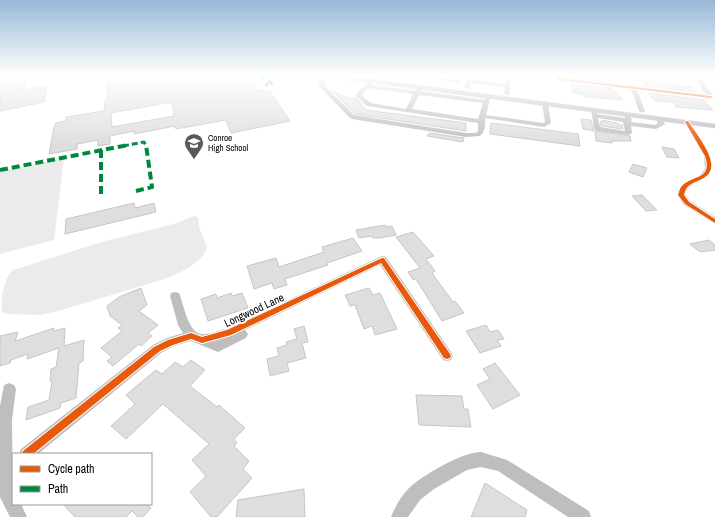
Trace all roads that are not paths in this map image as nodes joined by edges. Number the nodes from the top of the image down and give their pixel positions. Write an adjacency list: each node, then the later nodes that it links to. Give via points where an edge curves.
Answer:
1 (334, 99): 15 (street, via 354,118 471,136 480,133)
2 (363, 99): 12 (street, via 369,105)
3 (414, 99): 12 (street)
4 (488, 99): 15 (street)
5 (489, 99): 10 (main road)
6 (536, 99): 9 (main road)
7 (549, 99): 9 (main road)
8 (637, 99): 13 (street)
9 (553, 100): 13 (main road)
10 (545, 104): 11 (main road); 15 (street, via 548,123 544,125)
11 (578, 108): 13 (main road, via 635,113); 14 (main road)
12 (408, 111): 15 (street)
13 (642, 111): 17 (main road)
14 (594, 113): 16 (main road); 16 (street, via 597,129 600,130 628,133)
15 (483, 119)
16 (627, 119): 18 (main road, via 660,118)
17 (715, 121): 18 (main road, via 691,119)
18 (687, 122): 19 (main road); 20 (street, via 708,159 710,170 706,175 687,184 681,190 681,195)
19 (715, 126)
20 (714, 220)
21 (175, 296): 22 (street, via 184,324)
22 (196, 338): 23 (street, Longwood Lane, via 228,334 382,260); 25 (street, Longwood Lane, via 171,342 157,349)
23 (447, 356)
24 (9, 388): 26 (street, via 5,420)
25 (27, 453)
26 (6, 474): 27 (street, via 6,493)
27 (12, 504)
28 (12, 505): 29 (street)
29 (19, 517)
30 (399, 517): 31 (street, via 405,505 417,492 459,466 475,460 487,460 502,464)
31 (583, 517)

